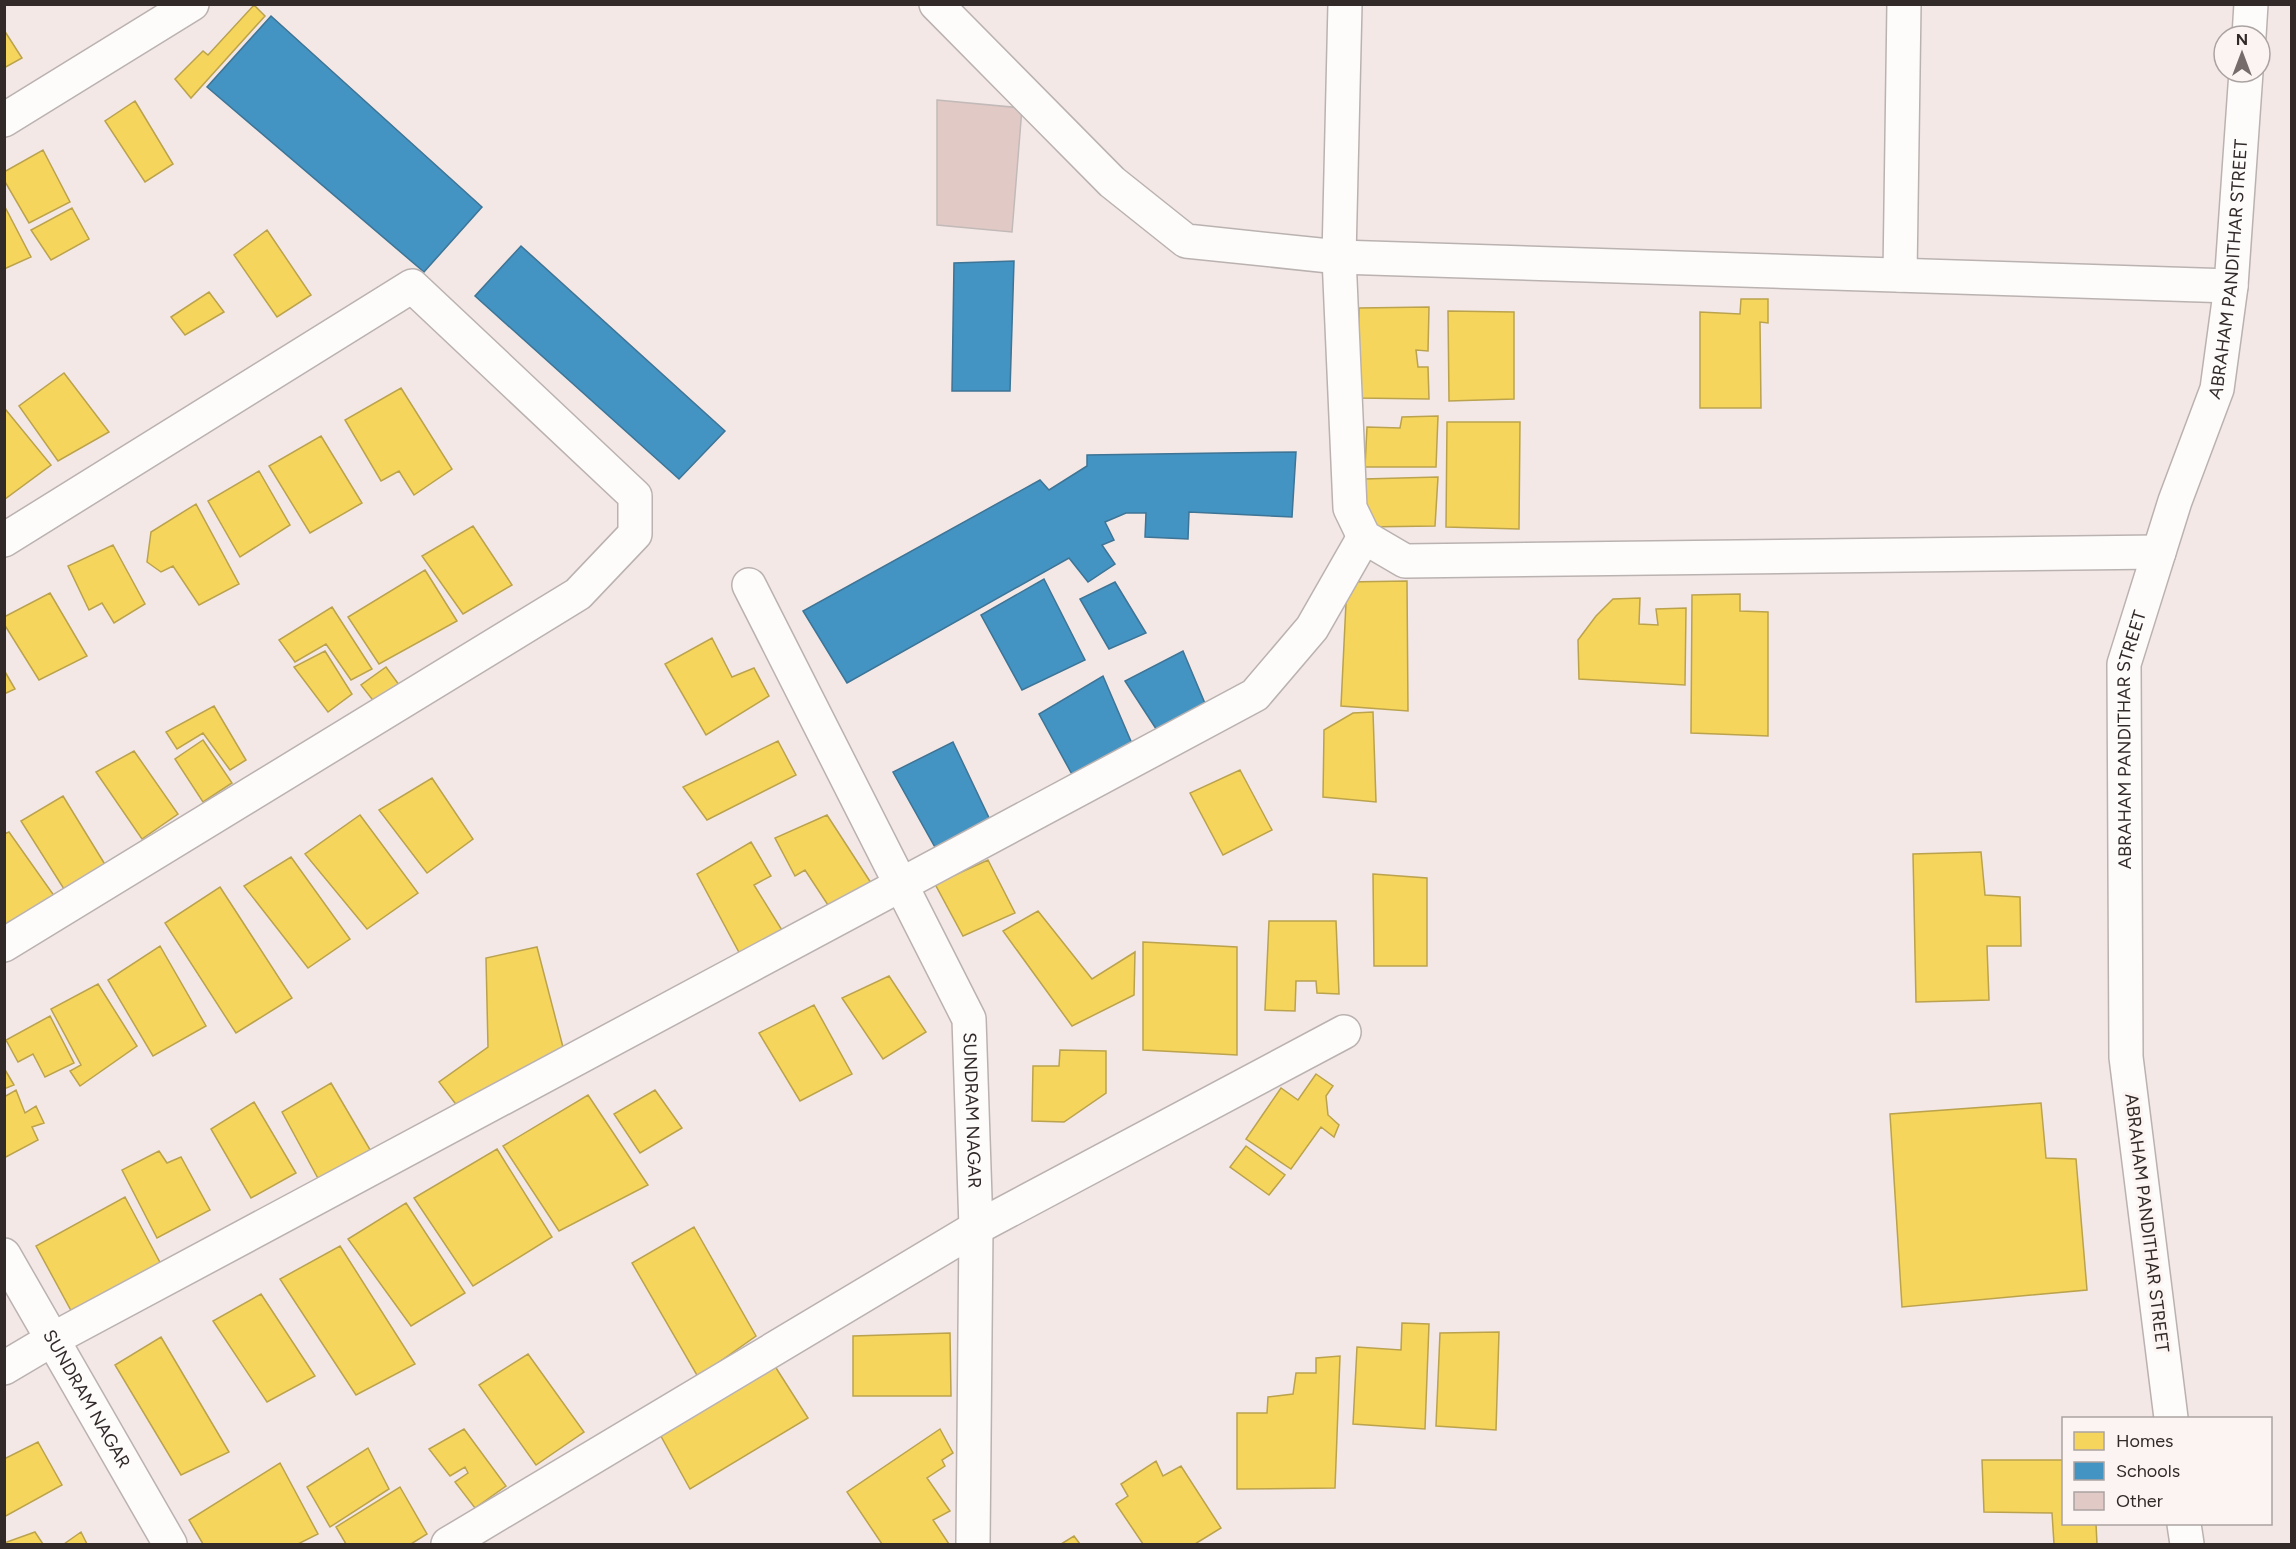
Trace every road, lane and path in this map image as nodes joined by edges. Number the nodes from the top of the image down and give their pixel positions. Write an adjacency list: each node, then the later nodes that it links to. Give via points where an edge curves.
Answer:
1 (192, 4): 8 (street)
2 (936, 4): 9 (street, via 1112,182 1186,241)
3 (1345, 4): 9 (street)
4 (1904, 4): 10 (street)
5 (2251, 4): 6 (street)
6 (2250, 24)
7 (2245, 84): 11 (street, ABRAHAM PANDITHAR STREET)
8 (4, 120)
9 (1339, 257): 10 (street); 12 (street, via 1350,508)
10 (1900, 275): 11 (street)
11 (2230, 286): 14 (street, ABRAHAM PANDITHAR STREET, via 2217,389)
12 (1364, 537): 14 (street, via 1405,561); 16 (street, via 1312,628 1255,695)
13 (4, 540): 17 (street, via 412,286 635,496 635,534 578,594)
14 (2159, 552): 23 (street, ABRAHAM PANDITHAR STREET, via 2124,664 2126,1057)
15 (750, 585): 16 (street, SUNDRAM NAGAR)
16 (901, 884): 19 (street, SUNDRAM NAGAR, via 969,1019); 21 (street)
17 (4, 945)
18 (1344, 1032): 19 (street)
19 (975, 1227): 26 (street); 27 (street, SUNDRAM NAGAR)
20 (4, 1255): 21 (street, SUNDRAM NAGAR)
21 (53, 1339): 22 (street); 25 (street, SUNDRAM NAGAR)
22 (4, 1368)
23 (2171, 1417)
24 (2184, 1525): 28 (street)
25 (170, 1545)
26 (448, 1545)
27 (973, 1545)
28 (2187, 1545)

